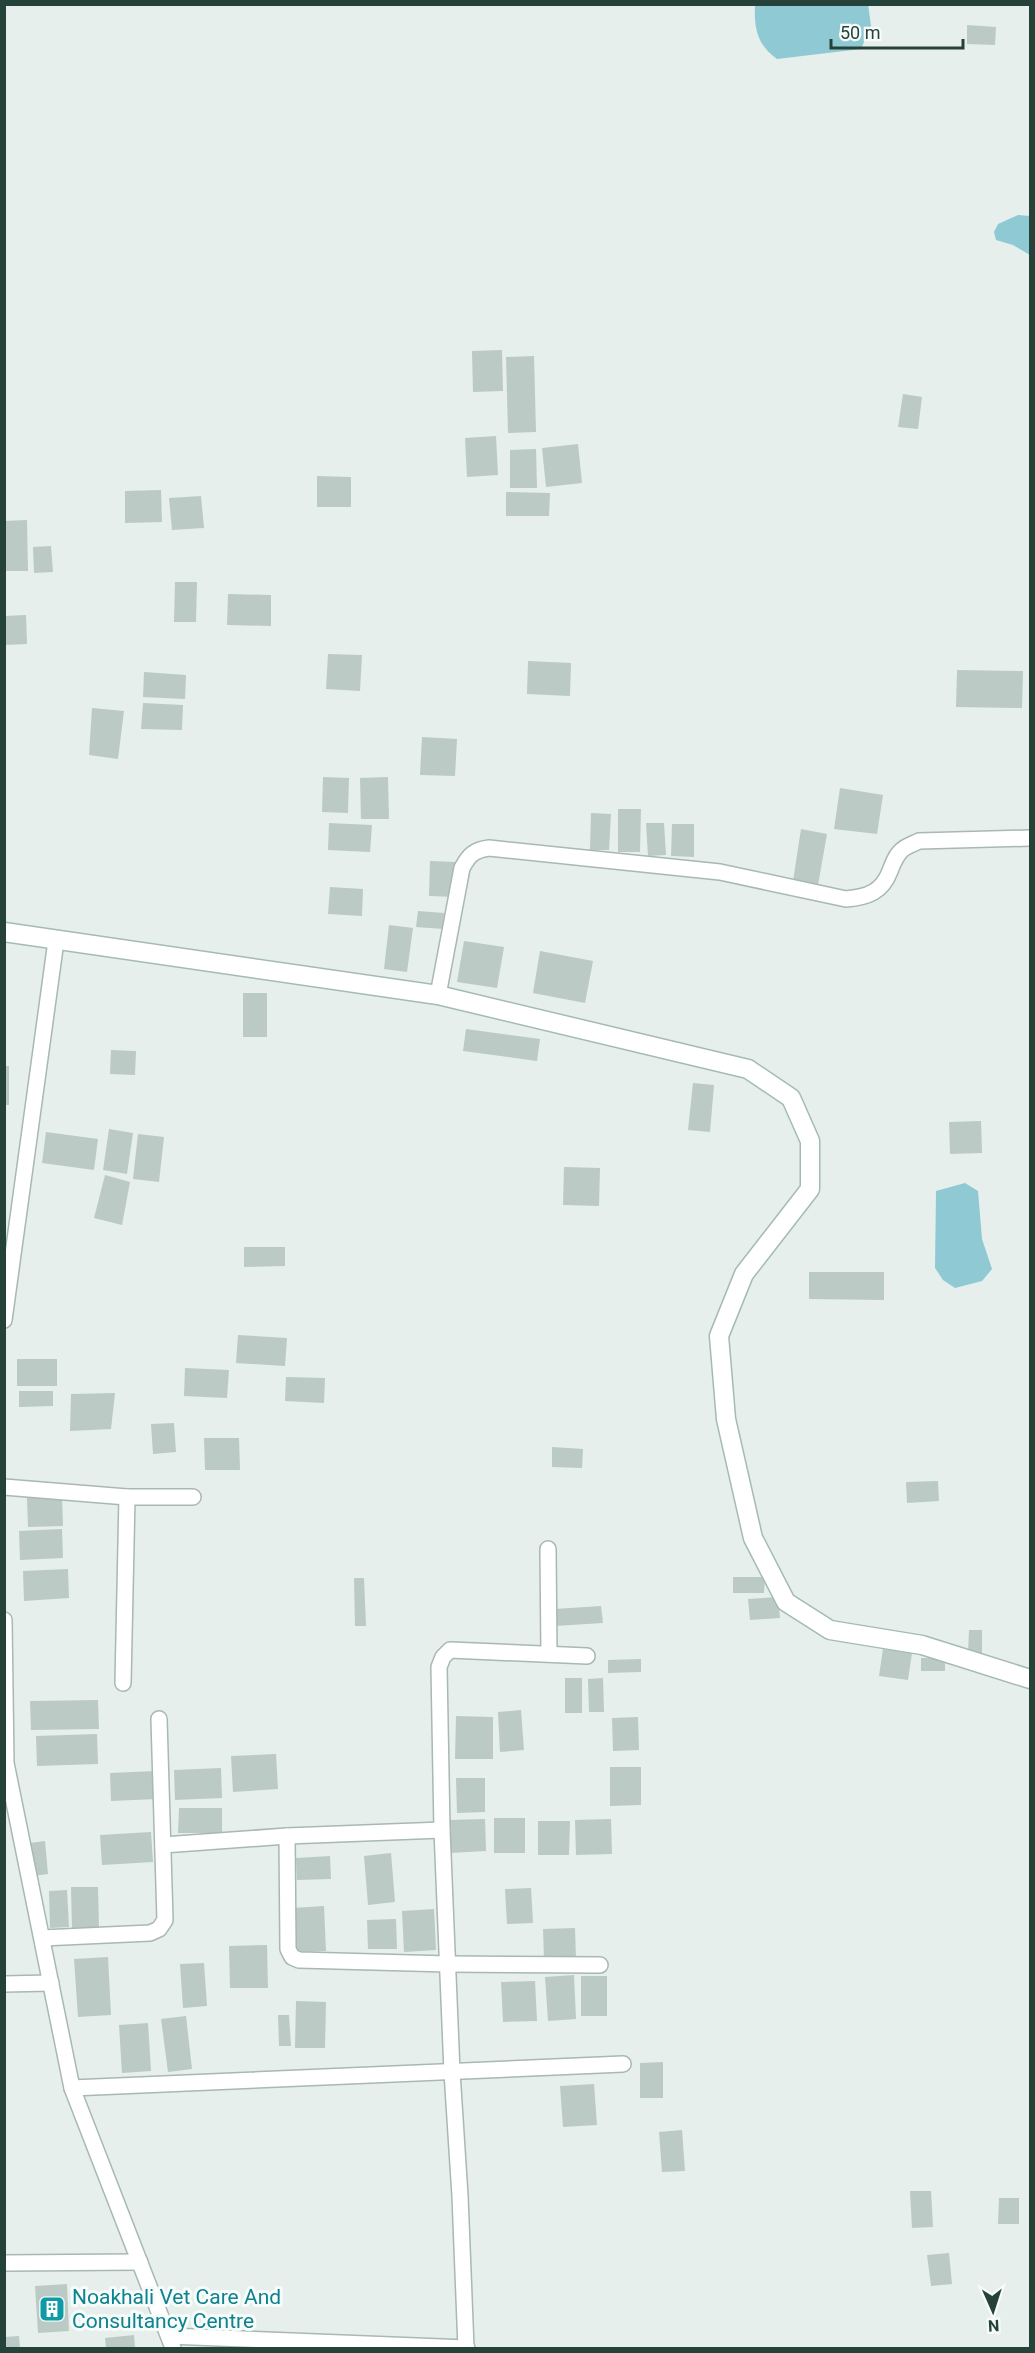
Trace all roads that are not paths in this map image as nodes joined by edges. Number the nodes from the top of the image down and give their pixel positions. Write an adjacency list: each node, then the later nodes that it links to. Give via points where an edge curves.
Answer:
1 (1030, 838): 4 (street, via 919,841 902,849 876,892 846,899 720,872 489,848 476,850 462,868)
2 (4, 932): 3 (main road)
3 (56, 941): 4 (main road); 5 (street)
4 (438, 995): 13 (main road, via 748,1069 790,1098 810,1141 810,1189 744,1274 719,1336 726,1419 753,1538 786,1602 830,1630 922,1645)
5 (4, 1320)
6 (4, 1488): 7 (street)
7 (127, 1497): 8 (street); 14 (street)
8 (193, 1497)
9 (548, 1549): 11 (street)
10 (4, 1620): 19 (street, via 6,1763)
11 (549, 1654): 12 (street); 16 (street, via 450,1650 443,1657 439,1667)
12 (587, 1656)
13 (1030, 1679)
14 (123, 1683)
15 (159, 1719): 18 (street)
16 (442, 1830): 17 (street); 20 (street)
17 (287, 1836): 18 (street); 20 (street, via 288,1949 292,1957)
18 (163, 1845): 19 (street, via 165,1920 159,1929 150,1933)
19 (42, 1938): 23 (street)
20 (448, 1964): 21 (street); 25 (street)
21 (600, 1965)
22 (4, 1983): 23 (street)
23 (51, 1983): 26 (street)
24 (623, 2064): 25 (street)
25 (452, 2072): 26 (street); 31 (street)
26 (72, 2088): 27 (street)
27 (140, 2262): 28 (street); 29 (street)
28 (4, 2263)
29 (171, 2342): 30 (street)
30 (351, 2346): 31 (street)
31 (467, 2348)

